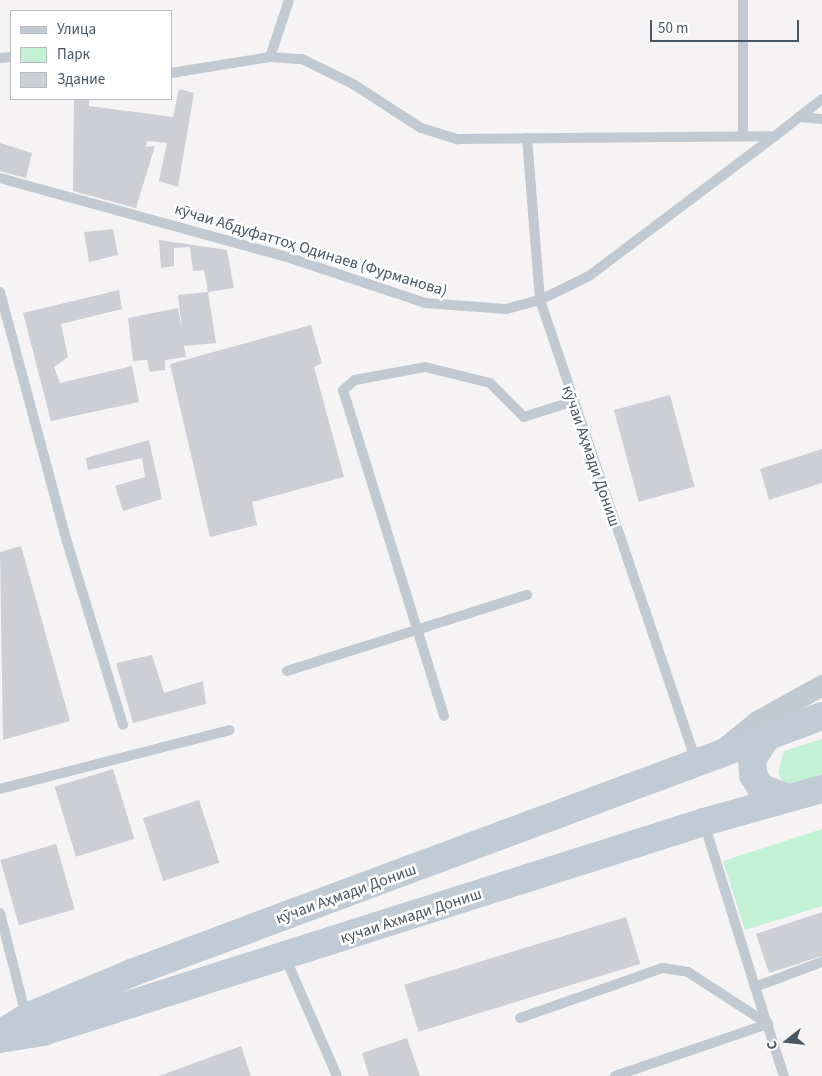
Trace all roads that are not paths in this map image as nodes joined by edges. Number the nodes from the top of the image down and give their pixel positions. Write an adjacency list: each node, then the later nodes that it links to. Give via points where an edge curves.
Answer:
1 (289, 0): 3 (lane)
2 (743, 0): 8 (lane)
3 (270, 57): 4 (lane); 10 (lane, via 318,64 439,135)
4 (172, 73)
5 (822, 99): 6 (lane, кӯчаи Абдуфаттоҳ Одинаев (Фурманова))
6 (799, 117): 7 (lane); 9 (lane, кӯчаи Абдуфаттоҳ Одинаев (Фурманова))
7 (822, 120)
8 (743, 136): 9 (lane); 10 (lane)
9 (775, 136): 13 (lane, кӯчаи Абдуфаттоҳ Одинаев (Фурманова), via 625,253)
10 (527, 138): 13 (lane, кӯчаи Аҳмади Дониш)
11 (0, 178): 13 (lane, кӯчаи Абдуфаттоҳ Одинаев (Фурманова), via 244,244 425,303 506,308)
12 (0, 292): 21 (lane, via 68,545)
13 (540, 300): 14 (lane, кӯчаи Аҳмади Дониш)
14 (571, 402): 16 (lane, via 524,417 490,383 425,367 355,380 343,390); 24 (lane, кӯчаи Аҳмади Дониш)
15 (527, 595): 16 (lane)
16 (416, 627): 17 (lane); 19 (lane)
17 (287, 671)
18 (822, 685): 24 (street, via 756,721)
19 (444, 716)
20 (822, 716): 23 (street, кӯчаи Аҳмади Дониш)
21 (123, 725)
22 (230, 730): 25 (lane)
23 (767, 736): 24 (street, кӯчаи Аҳмади Дониш); 27 (street, via 752,760 753,775 761,788)
24 (703, 762): 33 (street, кӯчаи Аҳмади Дониш, via 132,973)
25 (0, 789)
26 (822, 789): 27 (street, кучаи Ахмади Дониш)
27 (788, 798): 28 (street, кучаи Ахмади Дониш)
28 (704, 822): 30 (street, кучаи Ахмади Дониш); 32 (lane)
29 (0, 913): 33 (lane)
30 (285, 956): 37 (street, кучаи Ахмади Дониш, via 43,1032); 38 (lane)
31 (822, 962): 32 (lane)
32 (755, 987): 35 (lane)
33 (27, 1017): 36 (street, кӯчаи Аҳмади Дониш)
34 (520, 1018): 35 (lane, via 663,968 688,972)
35 (768, 1024): 39 (lane); 40 (lane)
36 (0, 1034)
37 (0, 1039)
38 (337, 1076)
39 (615, 1076)
40 (784, 1076)

